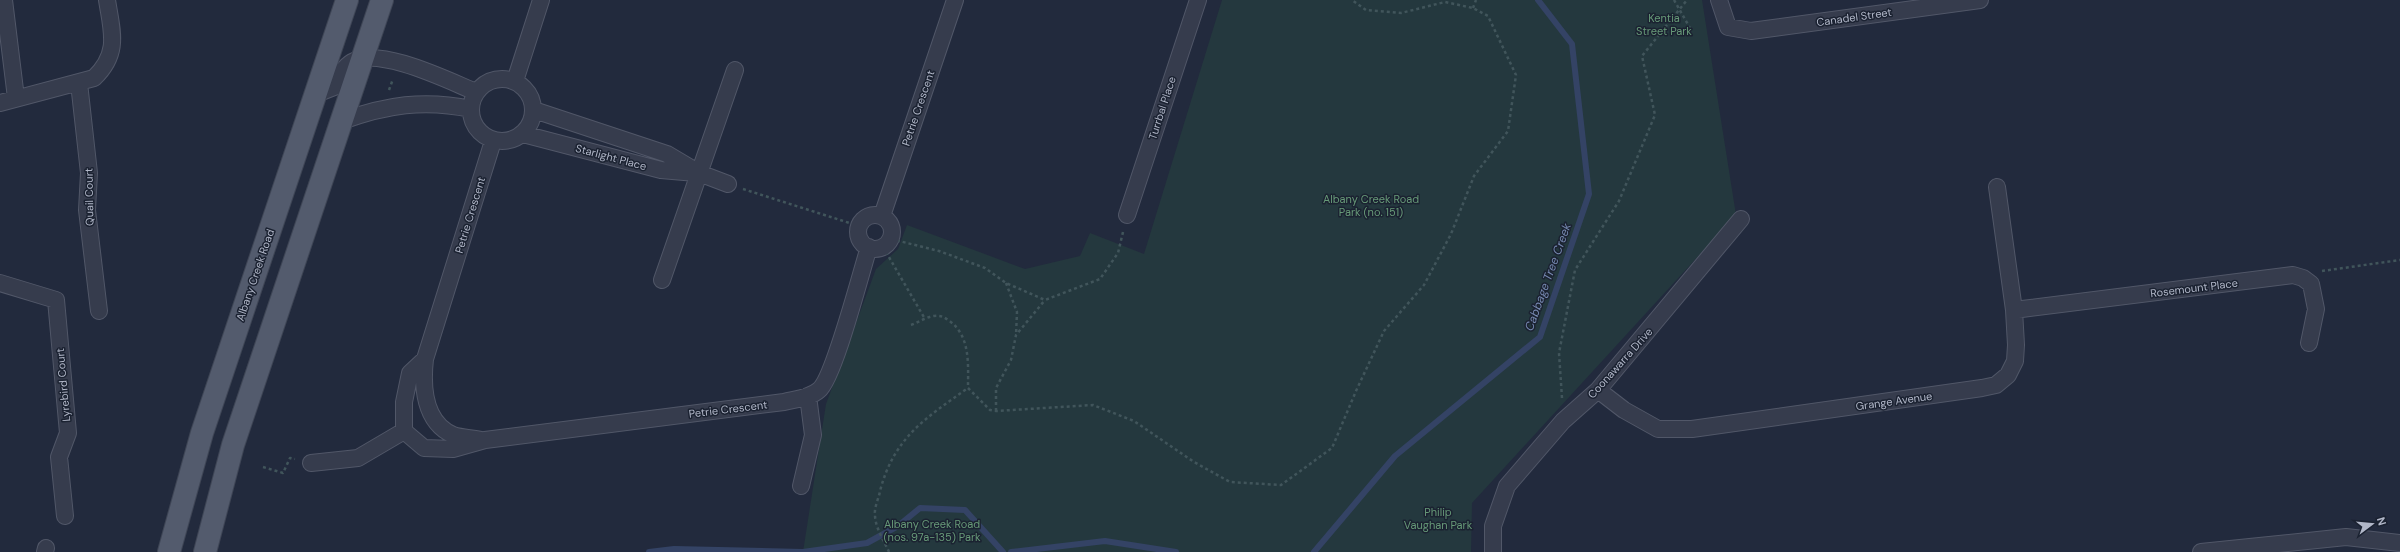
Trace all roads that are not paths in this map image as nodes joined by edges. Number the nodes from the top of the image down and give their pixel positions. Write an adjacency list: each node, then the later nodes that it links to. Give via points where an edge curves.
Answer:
1 (4, 0): 16 (street)
2 (107, 0): 13 (street, via 113,35 110,58 94,78)
3 (347, 0): 15 (main road, Albany Creek Road)
4 (382, 0): 10 (main road)
5 (540, 0): 12 (street)
6 (955, 0): 27 (street, Petrie Crescent)
7 (1198, 0): 26 (street, Turrbal Place)
8 (1719, 0): 9 (street, Canadel Street, via 1728,27 1751,31)
9 (1980, 0)
10 (363, 59): 14 (street, via 396,62); 15 (street, via 345,67 334,87); 20 (main road)
11 (735, 70): 23 (street)
12 (515, 81): 14 (street, via 505,78 494,79); 19 (street, via 524,87 530,96)
13 (79, 83): 16 (street); 33 (street, Quail Court, via 89,173 87,210)
14 (476, 92): 18 (street)
15 (316, 94): 44 (main road, Albany Creek Road, via 202,433)
16 (16, 98): 17 (street)
17 (0, 104)
18 (471, 109): 20 (street, via 443,104 395,106); 22 (street, via 476,128 483,136)
19 (534, 110): 21 (street); 23 (street, Starlight Place, via 667,154)
20 (342, 121): 45 (main road, via 233,445)
21 (523, 134): 22 (street, via 513,140); 23 (street, Starlight Place, via 661,170)
22 (493, 140): 35 (street, Petrie Crescent)
23 (699, 173): 24 (street, Starlight Place); 30 (street)
24 (728, 184)
25 (1997, 187): 32 (street, Grange Avenue)
26 (1127, 215)
27 (882, 216): 29 (street, Petrie Crescent, via 889,222 892,230); 29 (street, via 864,218 859,226 860,238)
28 (1741, 219): 36 (street, Coonawarra Drive)
29 (881, 244): 37 (street, Petrie Crescent, via 831,370 820,390)
30 (662, 280)
31 (0, 283): 42 (street, Lyrebird Court, via 56,300 68,433 59,457)
32 (2014, 310): 34 (street, Rosemount Place, via 2293,275 2311,284 2316,309); 36 (street, Grange Avenue, via 2015,361 2008,375 1996,385 1982,388 1692,429 1658,429 1624,410)
33 (99, 311)
34 (2309, 344)
35 (425, 358): 38 (street, Petrie Crescent, via 410,373 404,402); 39 (street, Petrie Crescent, via 422,380 431,418 453,435)
36 (1598, 390): 46 (street, Coonawarra Drive, via 1563,421 1507,486 1493,526)
37 (808, 396): 39 (street, Petrie Crescent, via 784,402); 41 (street, via 813,435)
38 (404, 431): 39 (street, Petrie Crescent, via 424,448 453,449); 40 (street, via 358,458)
39 (485, 440)
40 (311, 463)
41 (801, 486)
42 (65, 516)
43 (2400, 543): 47 (street, via 2346,537)
44 (169, 552)
45 (205, 552)
46 (1493, 552)
47 (2201, 552)

